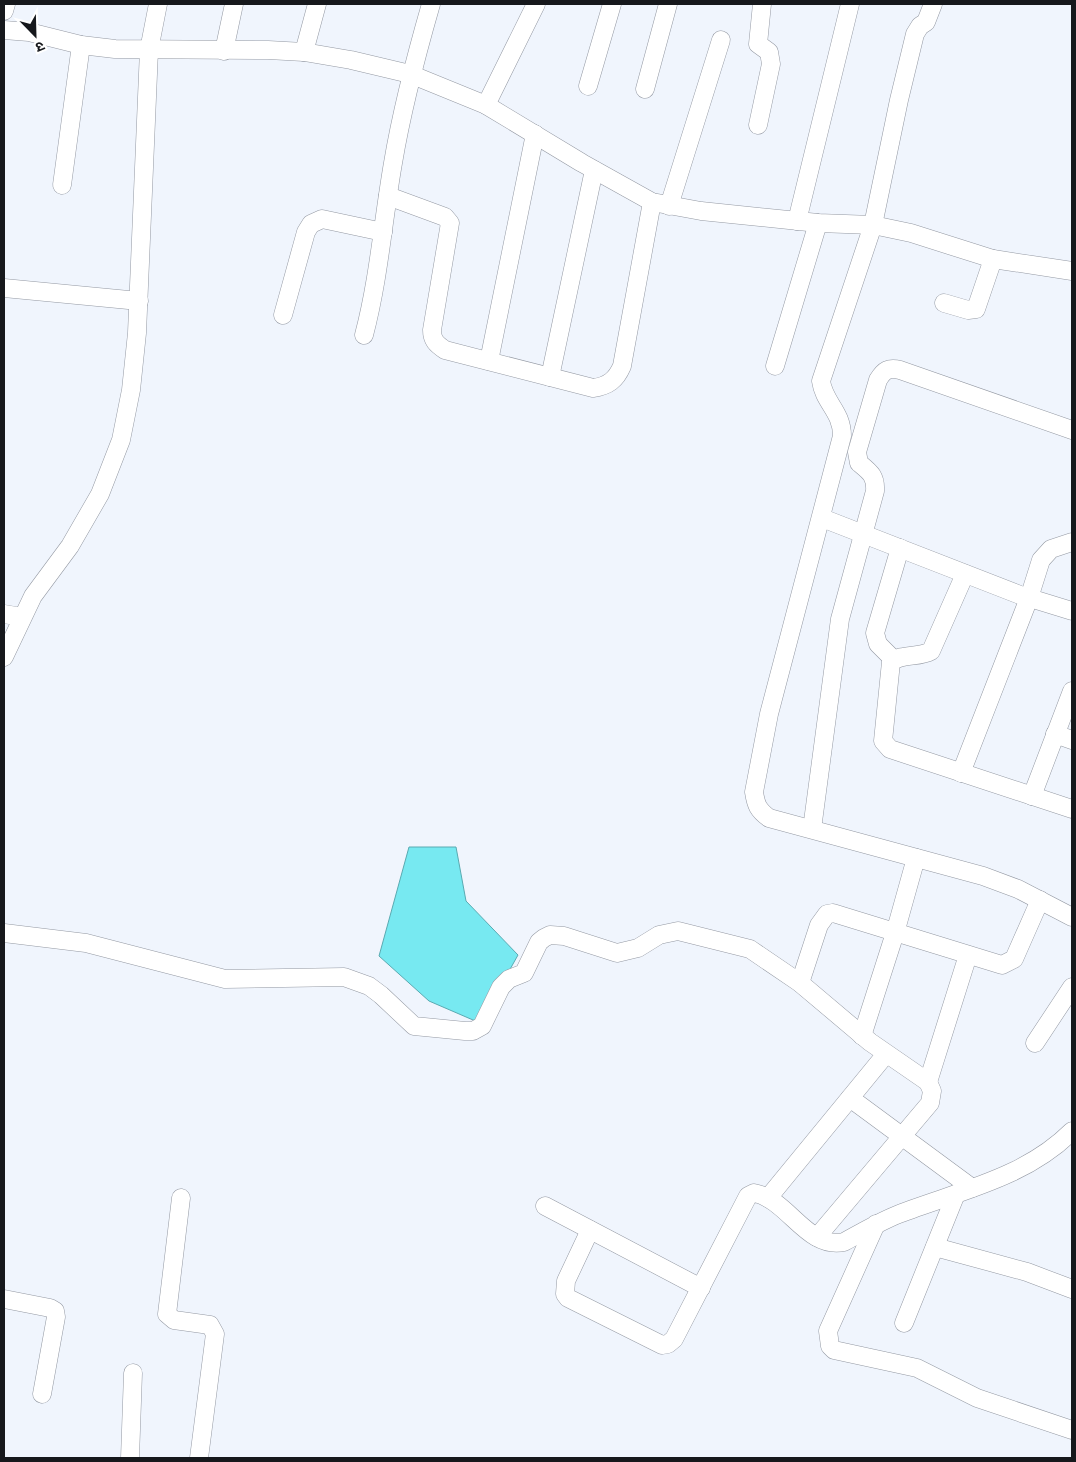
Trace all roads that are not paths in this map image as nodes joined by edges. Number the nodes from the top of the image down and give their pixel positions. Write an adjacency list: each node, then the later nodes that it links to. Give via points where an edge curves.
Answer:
1 (6, 4): 12 (street)
2 (158, 4): 16 (street)
3 (234, 4): 17 (street)
4 (317, 4): 18 (street)
5 (431, 4): 19 (street)
6 (536, 4): 22 (street)
7 (612, 4): 20 (street)
8 (668, 4): 21 (street)
9 (762, 4): 23 (street, via 758,44 768,52 771,64)
10 (850, 4): 29 (street)
11 (933, 4): 31 (street, via 926,22 915,34)
12 (4, 11)
13 (4, 30): 15 (street, via 29,32)
14 (721, 40): 28 (street)
15 (81, 45): 16 (street); 26 (street)
16 (149, 50): 17 (street); 36 (street)
17 (224, 50): 18 (street)
18 (304, 52): 19 (street)
19 (410, 74): 22 (street); 27 (street)
20 (588, 86)
21 (645, 89)
22 (486, 105): 24 (street)
23 (758, 125)
24 (535, 134): 25 (street); 40 (street)
25 (594, 170): 28 (street); 42 (street)
26 (62, 185)
27 (388, 196): 32 (street); 40 (street, via 445,217 450,223 432,338 445,350)
28 (661, 204): 29 (street); 42 (street, via 618,375 610,383 593,388)
29 (797, 220): 30 (street)
30 (818, 223): 31 (street); 41 (street)
31 (873, 225): 33 (street, via 911,233); 44 (street, via 821,381 842,426)
32 (383, 232): 38 (street, via 322,219 311,224); 39 (street, via 375,293)
33 (993, 259): 34 (street); 37 (street, via 976,309)
34 (1071, 268)
35 (4, 288): 36 (street)
36 (138, 301): 52 (street, via 131,390 121,440 100,494 84,523)
37 (944, 303)
38 (283, 315)
39 (364, 335)
40 (490, 361): 42 (street)
41 (775, 366)
42 (550, 377)
43 (1072, 430): 45 (street, via 900,370 888,369 878,380 857,452 859,463 872,472 876,484)
44 (822, 518): 45 (street); 61 (street, via 769,714 754,792 759,811 769,818)
45 (862, 533): 47 (street); 61 (street, via 840,619)
46 (1072, 542): 49 (street, via 1046,553)
47 (900, 548): 48 (street); 54 (street, via 875,633 878,644)
48 (965, 574): 49 (street); 54 (street, via 931,651)
49 (1029, 598): 50 (street); 58 (street)
50 (1072, 611)
51 (4, 614): 52 (street)
52 (22, 617): 53 (street)
53 (4, 657)
54 (894, 660): 58 (street, via 890,666 883,741 890,749)
55 (1072, 691): 56 (street)
56 (1055, 734): 57 (street); 59 (street)
57 (1072, 740)
58 (961, 773): 59 (street)
59 (1032, 796): 60 (street)
60 (1072, 809)
61 (812, 829): 62 (street)
62 (916, 858): 63 (street, via 983,876); 66 (street)
63 (1040, 900): 64 (street); 67 (street, via 1014,959 1009,963 994,963)
64 (1072, 916)
65 (4, 933): 68 (street, via 86,943 225,979 344,977 369,986 414,1026 465,1031 482,1026 505,982 524,973 539,942 550,935 564,936 617,954 678,930 750,949)
66 (895, 933): 67 (street); 68 (street, via 833,913 826,914 819,925); 70 (street)
67 (968, 955): 73 (street)
68 (800, 983): 70 (street)
69 (1072, 987): 71 (street)
70 (862, 1036): 72 (street)
71 (1035, 1043)
72 (886, 1054): 73 (street); 74 (street)
73 (928, 1082): 75 (street, via 932,1090 930,1103)
74 (850, 1098): 75 (street); 79 (street)
75 (901, 1136): 77 (street); 83 (street)
76 (1069, 1139): 77 (street, via 1009,1176)
77 (964, 1191): 81 (street); 84 (street)
78 (181, 1198): 93 (street, via 167,1314 174,1320 210,1325 215,1334)
79 (768, 1198): 83 (street); 85 (street, via 754,1193 748,1196)
80 (545, 1206): 82 (street)
81 (876, 1224): 83 (street, via 835,1244); 91 (street, via 828,1331 830,1346 834,1350 917,1368 977,1398)
82 (590, 1230): 85 (street); 85 (street, via 565,1286 568,1298 662,1345 674,1339)
83 (817, 1237)
84 (935, 1247): 86 (street); 88 (street)
85 (701, 1288)
86 (1072, 1288)
87 (4, 1299): 90 (street, via 55,1311)
88 (904, 1323)
89 (133, 1373): 92 (street)
90 (42, 1394)
91 (1072, 1430)
92 (130, 1458)
93 (198, 1458)

